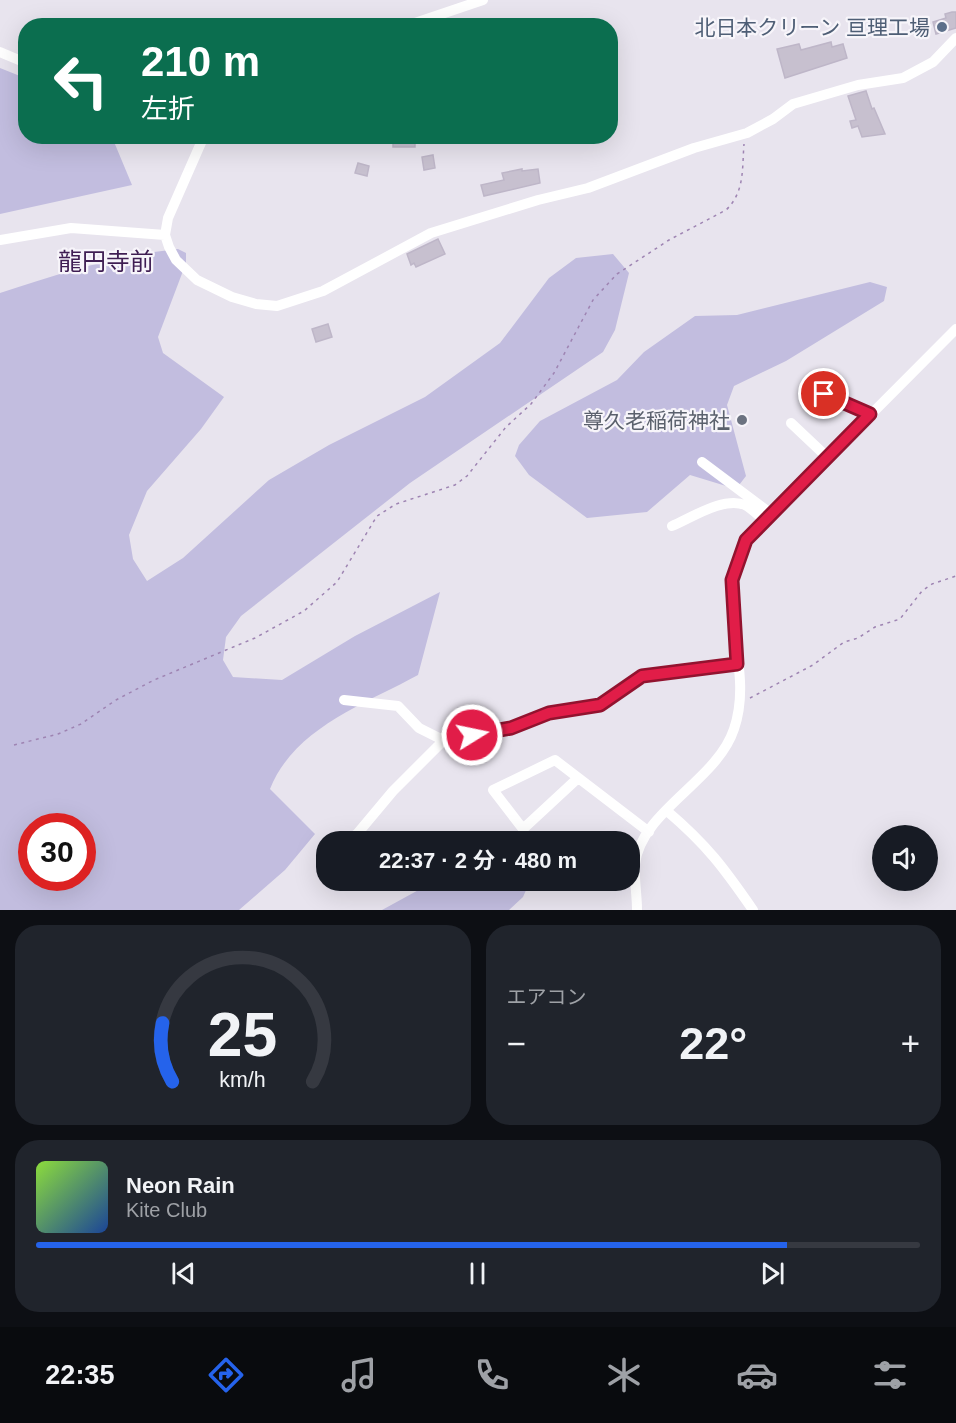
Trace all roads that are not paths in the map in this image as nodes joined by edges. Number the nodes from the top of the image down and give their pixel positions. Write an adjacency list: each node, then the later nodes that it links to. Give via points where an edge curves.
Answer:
1 (483, 0): 2 (street)
2 (430, 18)
3 (956, 38): 7 (street, via 933,62 903,78 858,85 793,104 747,133 694,148 588,188 431,233 323,291 277,306 232,297 197,280 176,260)
4 (0, 52): 5 (street)
5 (18, 60)
6 (200, 144): 7 (street, via 174,200)
7 (165, 235): 8 (street, via 71,228)
8 (0, 240)
9 (956, 329): 11 (street)
10 (824, 394): 11 (street)
11 (870, 414): 13 (street)
12 (791, 423): 13 (street)
13 (827, 457): 15 (street)
14 (702, 462): 15 (street)
15 (767, 516): 16 (street, via 736,502); 17 (street, via 746,540 732,580)
16 (672, 526)
17 (737, 664): 19 (street, via 642,676 600,705 549,713 511,728); 21 (street, via 741,703 734,729 724,750 702,778)
18 (344, 700): 19 (street, via 398,706 419,728)
19 (446, 738): 22 (street)
20 (578, 778): 20 (street, via 555,760 493,790 524,829); 23 (street)
21 (667, 811): 23 (street); 25 (street, via 718,858)
22 (360, 831)
23 (649, 832): 24 (street, via 635,864)
24 (637, 910)
25 (753, 910)

